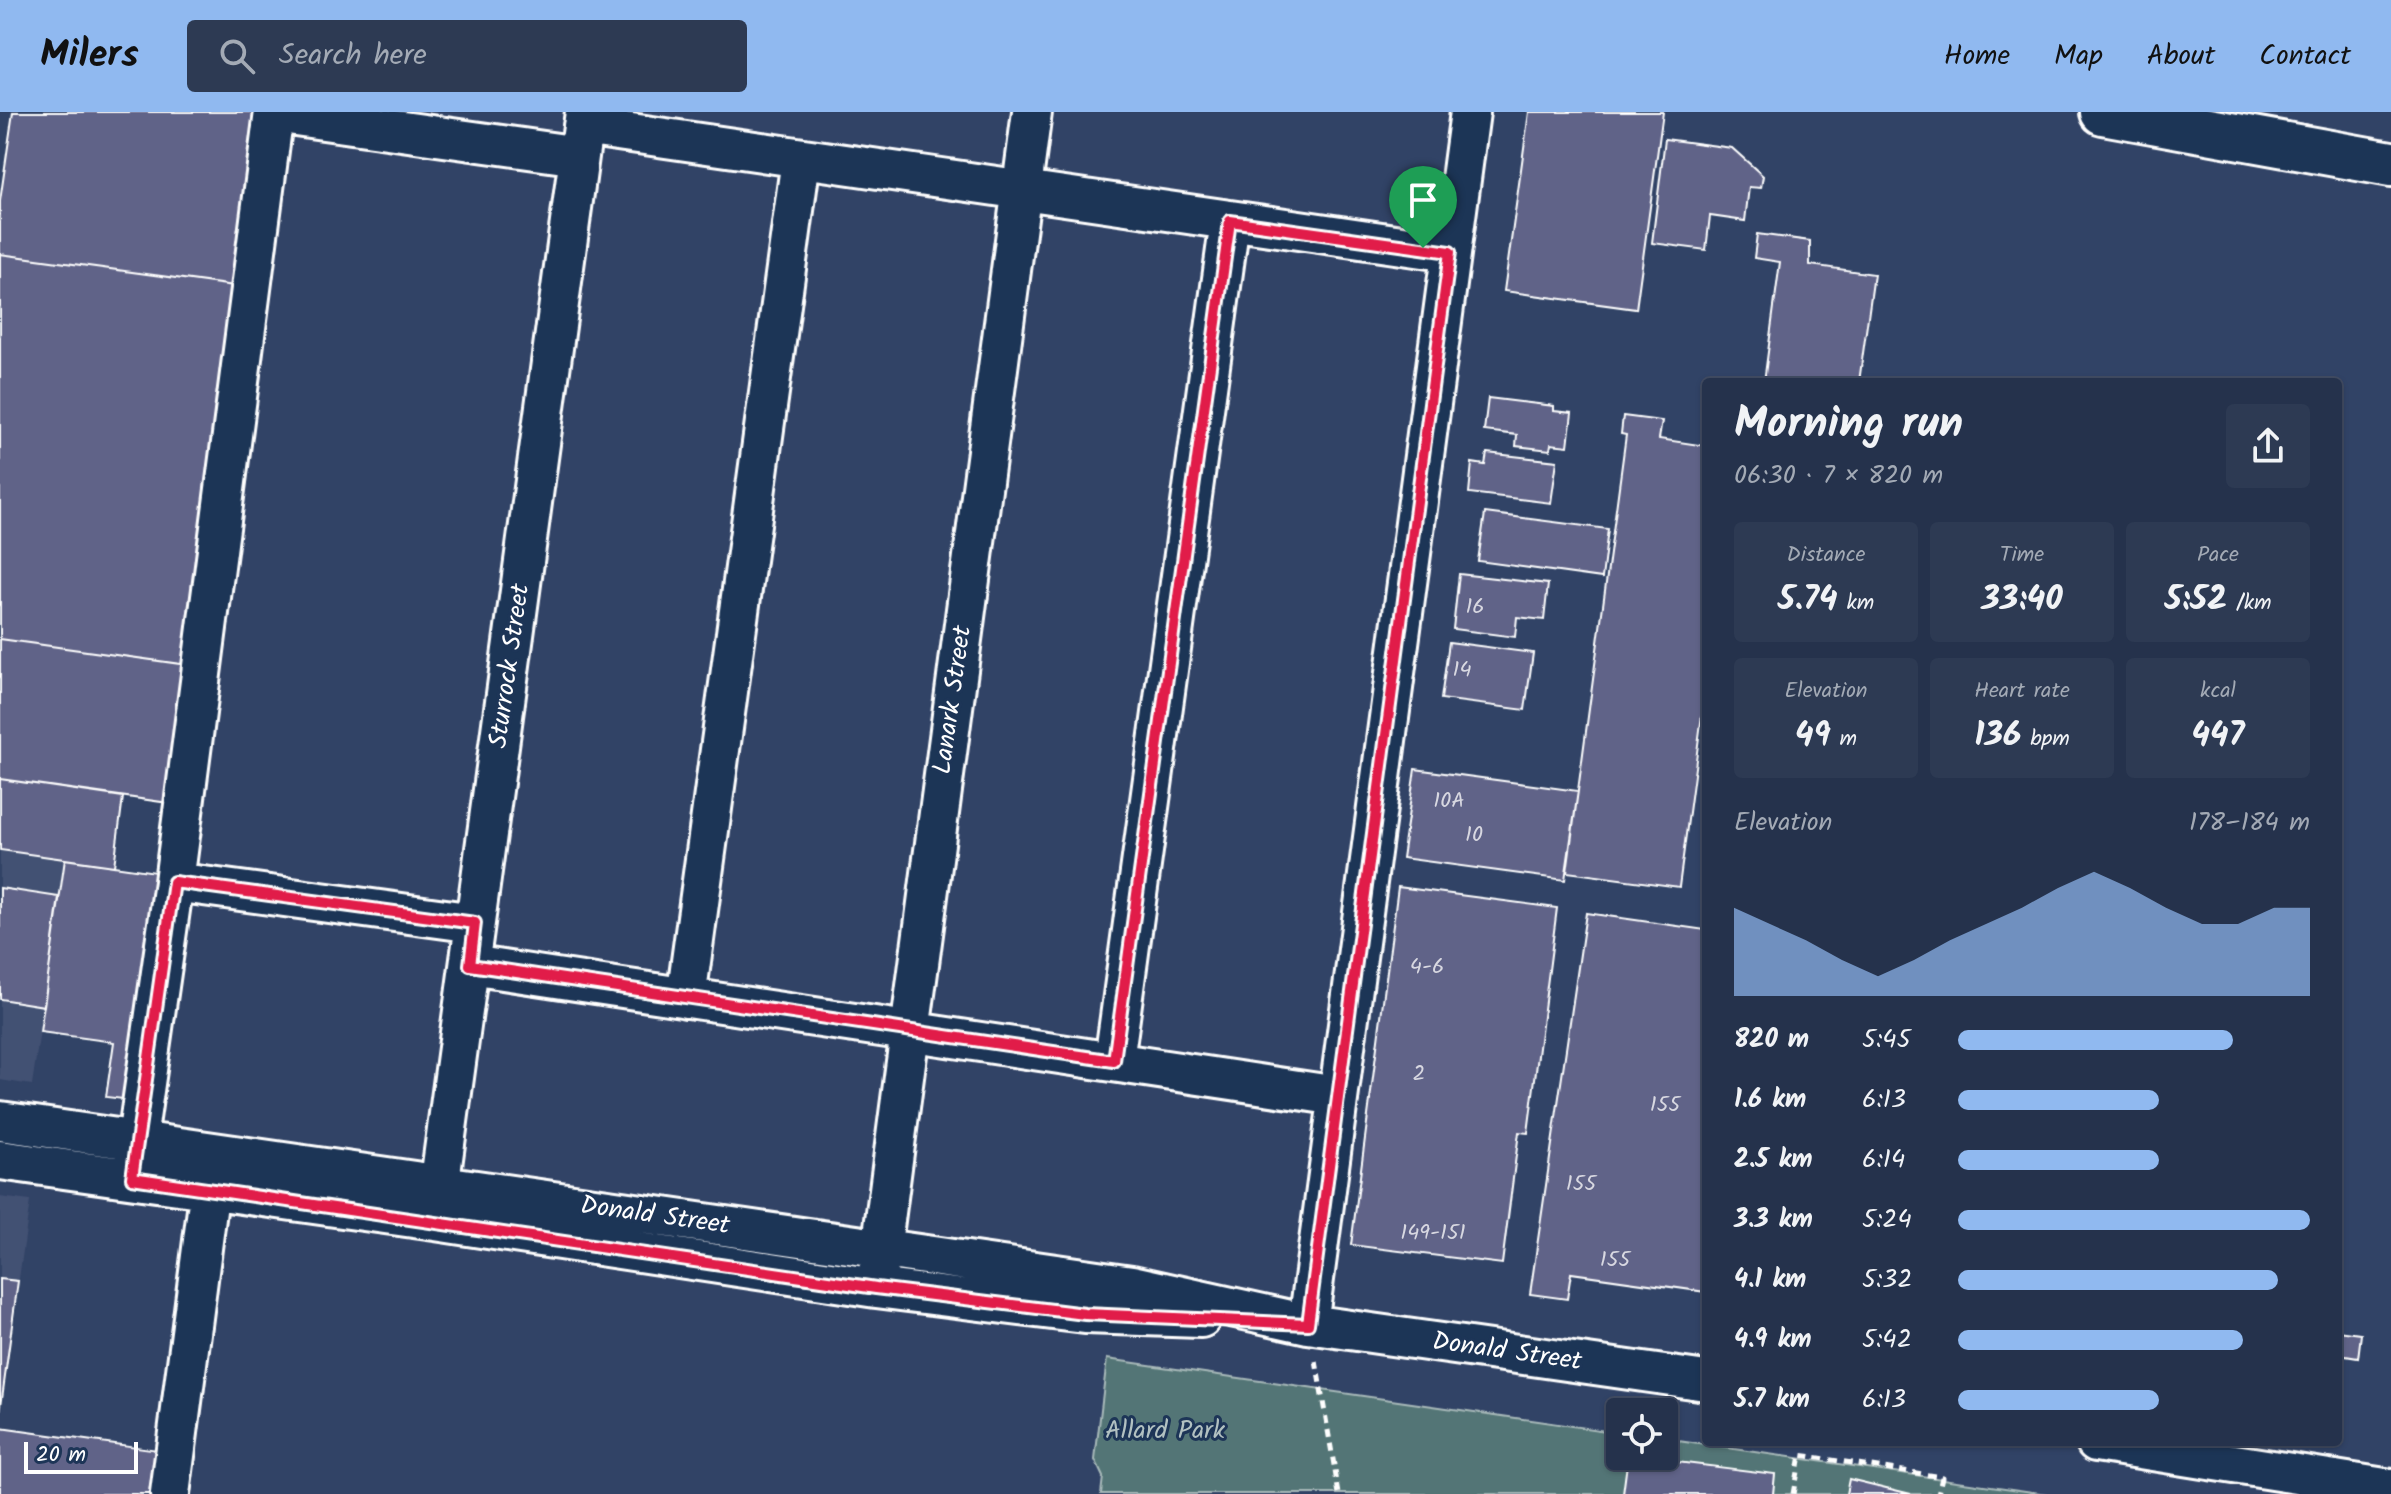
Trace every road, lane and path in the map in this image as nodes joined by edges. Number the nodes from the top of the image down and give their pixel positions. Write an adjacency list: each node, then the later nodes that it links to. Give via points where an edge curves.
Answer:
1 (274, 112): 5 (street); 11 (street)
2 (1032, 112): 8 (street, Lanark Street)
3 (1470, 112): 10 (street)
4 (2103, 112): 7 (main road)
5 (582, 131): 6 (street); 12 (street, Sturrock Street)
6 (801, 159): 8 (street); 14 (street)
7 (2383, 171)
8 (1021, 190): 9 (street); 15 (street, Lanark Street)
9 (1230, 221): 10 (street); 16 (street)
10 (1450, 252): 17 (street)
11 (174, 882): 12 (street); 20 (street)
12 (475, 923): 13 (street, Sturrock Street)
13 (470, 965): 14 (street); 22 (street, Sturrock Street)
14 (686, 998): 15 (street)
15 (909, 1031): 16 (street); 23 (street, Lanark Street)
16 (1114, 1061): 17 (street)
17 (1338, 1096): 25 (street)
18 (0, 1121): 20 (street, Donald Street)
19 (0, 1160): 20 (street, Donald Street)
20 (134, 1160): 21 (street, Donald Street)
21 (212, 1171): 22 (street, Donald Street); 29 (street)
22 (437, 1203): 23 (street, Donald Street); 24 (street, Donald Street)
23 (881, 1248): 24 (street, Lanark Street); 25 (street, Donald Street, via 1132,1285)
24 (876, 1288): 25 (street, Donald Street, via 1085,1314)
25 (1308, 1324): 26 (street, Donald Street); 30 (path)
26 (1702, 1380)
27 (2121, 1446): 28 (street)
28 (2391, 1489)
29 (170, 1494)
30 (1339, 1494)
31 (1793, 1494): 32 (path, via 1800,1455 1942,1477)
32 (1938, 1494)

